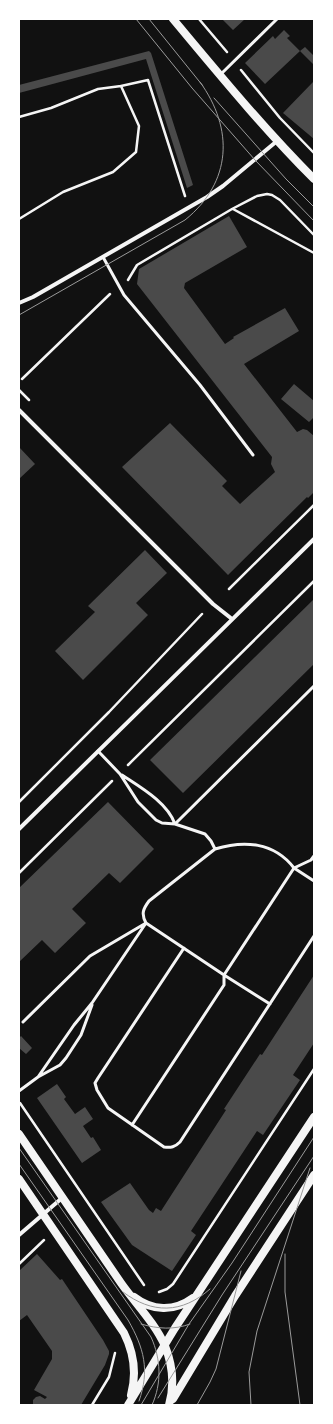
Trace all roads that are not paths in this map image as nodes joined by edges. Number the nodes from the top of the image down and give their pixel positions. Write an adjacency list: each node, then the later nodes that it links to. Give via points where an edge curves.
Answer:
1 (173, 19): 3 (main road)
2 (277, 19): 3 (lane)
3 (220, 75): 4 (main road)
4 (277, 141): 5 (main road); 6 (street, via 223,186)
5 (314, 179)
6 (103, 258): 7 (street); 9 (lane, via 124,295 200,385)
7 (19, 303)
8 (19, 410): 11 (street, via 213,604)
9 (253, 455)
10 (314, 539): 11 (street)
11 (232, 619): 13 (street)
12 (314, 686): 15 (lane)
13 (98, 751): 14 (lane); 16 (street)
14 (120, 774): 15 (lane, via 150,792 170,813); 15 (lane, via 138,802 156,820)
15 (175, 824): 17 (lane, via 205,834)
16 (19, 828)
17 (215, 849): 19 (lane, via 241,844 268,848 279,853); 21 (lane, via 149,901 142,912)
18 (314, 856): 19 (lane)
19 (294, 868): 20 (lane); 24 (lane)
20 (314, 880)
21 (146, 923): 23 (lane); 25 (lane); 27 (lane, via 90,956)
22 (314, 936): 26 (lane)
23 (184, 948): 24 (lane); 31 (lane, via 95,1083 108,1108)
24 (224, 975): 26 (lane); 31 (lane, via 224,985)
25 (92, 1003): 28 (lane); 28 (lane, via 81,1035 66,1058 54,1070)
26 (270, 1004): 31 (lane, via 176,1147 164,1146)
27 (23, 1022)
28 (38, 1077): 29 (lane)
29 (19, 1091)
30 (314, 1117): 38 (main road)
31 (132, 1125)
32 (19, 1134): 35 (main road)
33 (314, 1174): 42 (main road, via 221,1319)
34 (19, 1179): 36 (main road)
35 (63, 1198): 36 (street); 39 (main road)
36 (43, 1214): 37 (street); 41 (main road, via 129,1342 135,1375)
37 (19, 1235)
38 (202, 1287): 39 (main road, via 188,1302 165,1309 150,1307); 40 (main road)
39 (127, 1291): 40 (main road)
40 (164, 1344): 41 (main road); 42 (main road, via 174,1383)
41 (127, 1405)
42 (170, 1405)

